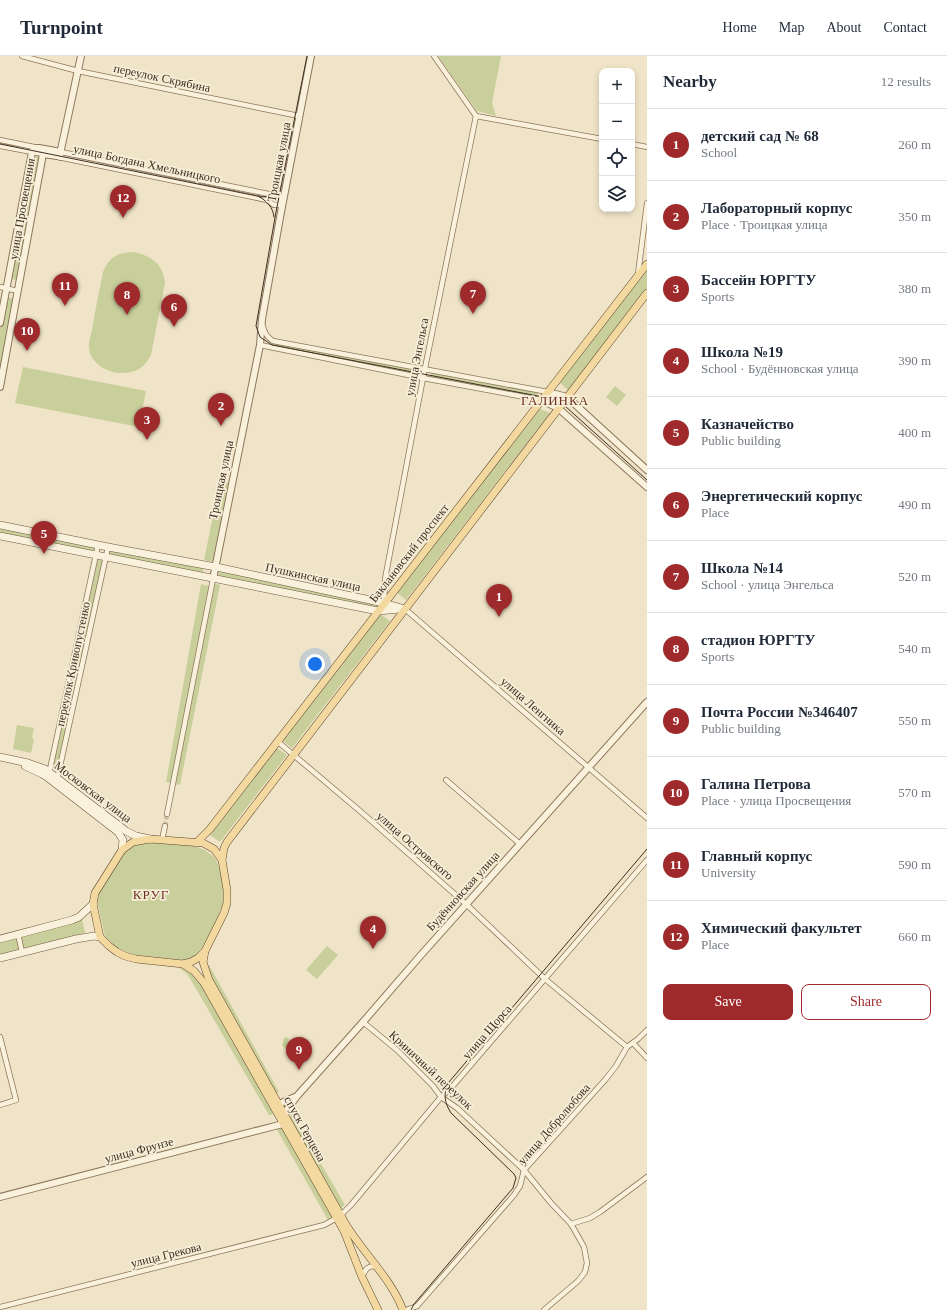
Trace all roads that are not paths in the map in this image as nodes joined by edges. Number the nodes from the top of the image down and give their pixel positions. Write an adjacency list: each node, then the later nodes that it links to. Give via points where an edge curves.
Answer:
1 (22, 56): 5 (street, переулок Скрябина)
2 (81, 56): 5 (street)
3 (311, 56): 6 (street, Троицкая улица)
4 (434, 56): 7 (street)
5 (78, 71): 6 (street, переулок Скрябина); 15 (street)
6 (299, 116): 16 (street, Троицкая улица)
7 (476, 116): 8 (street); 27 (street, улица Энгельса)
8 (599, 138)
9 (0, 140): 13 (street, улица Богдана Хмельницкого)
10 (635, 145): 12 (street)
11 (0, 146): 14 (street)
12 (647, 147)
13 (42, 150): 14 (street, улица Просвещения, via 34,149); 15 (street, улица Богдана Хмельницкого); 22 (street, улица Просвещения)
14 (32, 152): 21 (street, улица Просвещения)
15 (59, 155): 16 (street, улица Богдана Хмельницкого); 16 (street, улица Богдана Хмельницкого, via 266,200 274,205 278,205)
16 (282, 197): 24 (street, Троицкая улица)
17 (647, 203): 19 (street)
18 (647, 264): 19 (main road, Баклановский проспект)
19 (638, 276): 30 (main road, Баклановский проспект)
20 (0, 287): 21 (street)
21 (7, 289): 22 (street); 25 (street, улица Просвещения)
22 (18, 291): 29 (street, улица Просвещения)
23 (647, 293): 31 (main road)
24 (262, 319): 26 (street, Троицкая улица); 27 (street, via 264,332 273,341)
25 (0, 323)
26 (260, 345): 28 (street); 42 (street, Троицкая улица)
27 (424, 369): 28 (street, улица Энгельса); 30 (street)
28 (422, 378): 32 (street); 44 (street, улица Энгельса, via 385,579)
29 (0, 386)
30 (548, 392): 31 (street); 32 (main road, Баклановский проспект)
31 (567, 397): 33 (main road); 34 (street)
32 (541, 400): 33 (street); 44 (main road, Баклановский проспект)
33 (558, 408): 35 (street); 45 (main road)
34 (647, 470)
35 (647, 487)
36 (0, 525): 38 (main road, Пушкинская улица)
37 (0, 536): 40 (main road, Пушкинская улица)
38 (98, 545): 39 (main road, Пушкинская улица); 40 (street, переулок Кривопустенко)
39 (108, 547): 41 (street, переулок Кривопустенко); 42 (main road, Пушкинская улица)
40 (96, 556): 41 (main road, Пушкинская улица); 53 (street, переулок Кривопустенко)
41 (106, 558): 43 (main road, Пушкинская улица); 55 (street, переулок Кривопустенко)
42 (215, 567): 43 (street, Троицкая улица); 44 (main road, Пушкинская улица)
43 (213, 579): 46 (main road, Пушкинская улица); 56 (street, Троицкая улица)
44 (384, 603): 45 (main road, Пушкинская улица); 46 (main road, Баклановский проспект)
45 (405, 609): 46 (main road, Пушкинская улица); 49 (main road); 52 (street, улица Ленгника)
46 (378, 611): 48 (main road, Баклановский проспект)
47 (647, 702): 52 (street, Будённовская улица)
48 (277, 741): 49 (street, улица Островского); 61 (main road, Баклановский проспект, via 210,829)
49 (294, 754): 64 (main road, via 227,842); 67 (street, улица Островского)
50 (0, 757): 53 (main road, Московская улица, via 28,762)
51 (0, 761): 53 (main road, Московская улица)
52 (588, 767): 57 (street, улица Ленгника); 62 (street, Будённовская улица)
53 (49, 775): 55 (main road, Московская улица)
54 (446, 780): 62 (street)
55 (57, 781): 59 (main road, Московская улица, via 126,831); 63 (main road, Московская улица, via 118,832 122,840)
56 (167, 814)
57 (647, 818)
58 (165, 826): 60 (street)
59 (150, 839): 60 (main road); 63 (main road, via 133,842)
60 (162, 840): 61 (main road)
61 (196, 843): 64 (main road, via 209,846)
62 (520, 844): 67 (street, Будённовская улица)
63 (122, 850): 66 (main road, via 95,893)
64 (222, 860): 71 (main road, via 227,903)
65 (647, 860): 75 (street, улица Щорса)
66 (92, 904): 68 (main road, via 79,917 72,920); 69 (main road)
67 (466, 904): 75 (street, улица Островского); 76 (street, Будённовская улица)
68 (18, 934): 70 (main road); 72 (street)
69 (100, 937): 72 (main road, via 76,938); 74 (main road, via 125,956)
70 (0, 939)
71 (205, 951): 74 (main road, via 195,960); 84 (main road, спуск Герцена, via 203,962 209,980)
72 (22, 952): 73 (main road)
73 (0, 958)
74 (183, 964): 87 (main road, спуск Герцена, via 194,971 204,984)
75 (545, 979): 80 (street, улица Островского); 83 (street, улица Щорса)
76 (363, 1022): 82 (street, Будённовская улица); 83 (street, Криничный переулок, via 397,1050)
77 (647, 1030): 79 (street, улица Добролюбова)
78 (0, 1037): 85 (street, via 16,1100)
79 (633, 1043): 80 (street, улица Добролюбова); 81 (street)
80 (627, 1047): 88 (street, улица Добролюбова, via 605,1080)
81 (647, 1058)
82 (297, 1096): 84 (street, Будённовская улица); 86 (street, Будённовская улица)
83 (441, 1097): 88 (street, Криничный переулок, via 457,1108); 91 (street, улица Щорса)
84 (279, 1104): 86 (main road, спуск Герцена)
85 (0, 1105)
86 (284, 1114): 91 (main road, спуск Герцена)
87 (283, 1124): 90 (street, улица Фрунзе); 91 (main road, спуск Герцена)
88 (524, 1170): 92 (street, Криничный переулок, via 550,1203); 96 (street, улица Добролюбова, via 520,1186 514,1195)
89 (647, 1177): 92 (street, via 600,1212)
90 (0, 1197)
91 (339, 1217): 93 (main road, спуск Герцена); 94 (main road, спуск Герцена); 95 (street, улица Грекова, via 324,1225)
92 (571, 1224): 100 (street, Криничный переулок, via 584,1247 587,1262 585,1272)
93 (378, 1267): 94 (street, via 367,1268); 98 (main road, спуск Герцена, via 399,1300)
94 (362, 1277): 97 (main road, спуск Герцена)
95 (0, 1308)
96 (418, 1308): 99 (street)
97 (378, 1310)
98 (402, 1310)
99 (406, 1310)
100 (544, 1310)

